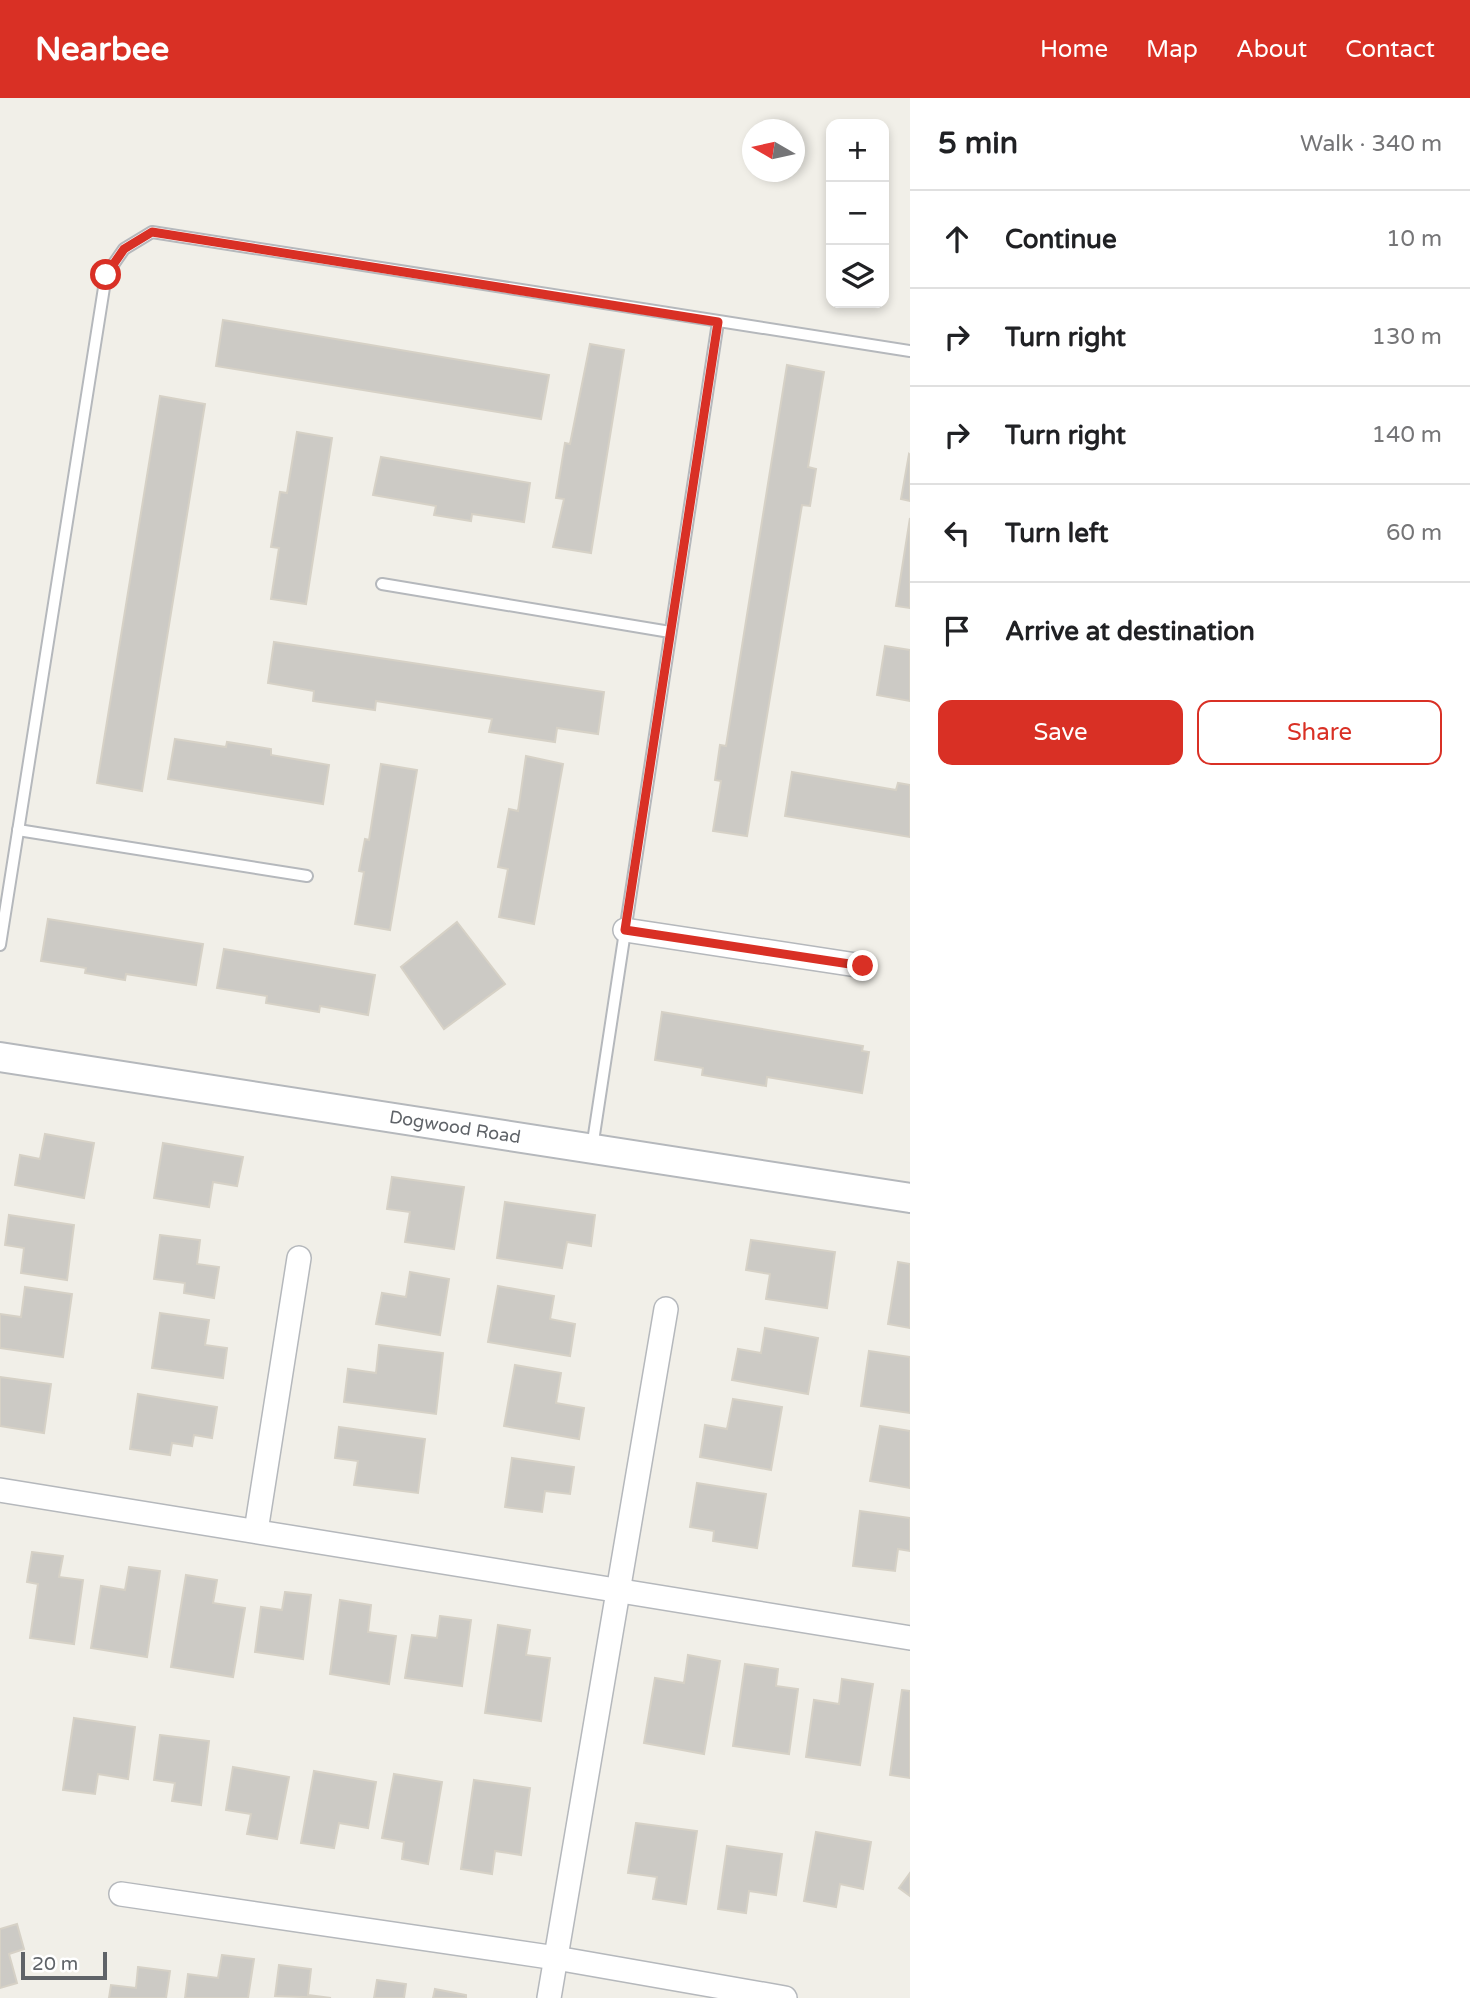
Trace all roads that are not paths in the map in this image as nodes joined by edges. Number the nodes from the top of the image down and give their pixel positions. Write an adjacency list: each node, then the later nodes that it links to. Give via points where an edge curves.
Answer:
1 (718, 322): 2 (lane); 4 (lane); 5 (lane, via 152,232 124,249 106,275)
2 (910, 351)
3 (382, 584): 4 (lane)
4 (670, 632): 7 (lane)
5 (18, 830): 6 (lane); 8 (lane)
6 (307, 876)
7 (625, 930): 9 (street); 11 (lane)
8 (0, 945)
9 (863, 966)
10 (0, 1057): 11 (street, Dogwood Road)
11 (592, 1148): 12 (street, Dogwood Road)
12 (910, 1198)
13 (299, 1258): 16 (street)
14 (666, 1308): 17 (street)
15 (0, 1490): 16 (street)
16 (256, 1531): 17 (street)
17 (616, 1590): 18 (street); 20 (street)
18 (910, 1638)
19 (121, 1894): 20 (street)
20 (556, 1958): 21 (street); 22 (street)
21 (549, 1998)
22 (785, 1998)

